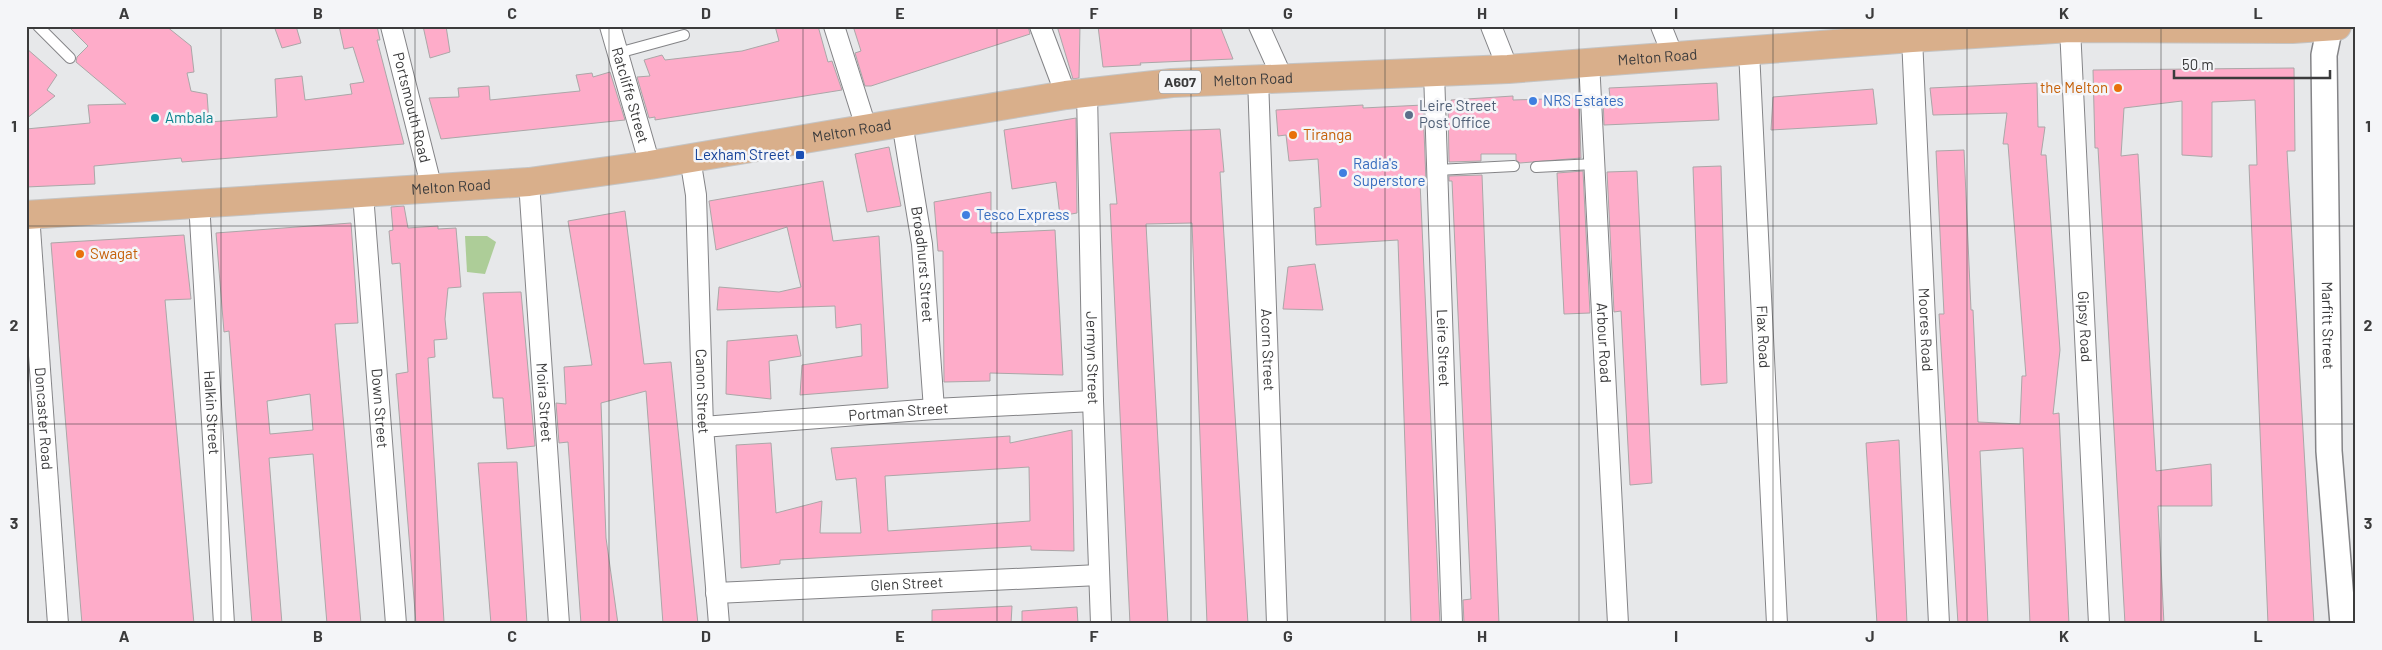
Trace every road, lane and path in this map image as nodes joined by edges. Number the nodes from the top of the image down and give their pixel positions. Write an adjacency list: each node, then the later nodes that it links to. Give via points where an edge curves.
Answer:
1 (38, 26): 17 (lane)
2 (391, 26): 32 (street, Portsmouth Road)
3 (610, 26): 15 (street, Ratcliffe Street)
4 (834, 26): 24 (street)
5 (1040, 26): 22 (street, Jermyn Street)
6 (1259, 26): 21 (street)
7 (1491, 26): 19 (street)
8 (1661, 26): 16 (street)
9 (2330, 26): 10 (main road, Melton Road / A607); 11 (main road, Melton Road / A607, via 2292,29); 53 (street, Marfitt Street, via 2324,55 2329,451)
10 (2337, 26)
11 (2070, 28): 13 (main road, Melton Road / A607); 52 (street, Gipsy Road)
12 (684, 35): 15 (lane)
13 (1912, 38): 14 (main road, Melton Road / A607); 51 (street, Moores Road)
14 (1749, 51): 16 (main road, Melton Road / A607); 50 (street, Flax Road)
15 (618, 53): 27 (street, Ratcliffe Street)
16 (1673, 56): 18 (main road, Melton Road / A607)
17 (70, 58)
18 (1589, 61): 19 (main road, Melton Road / A607); 26 (street, Arbour Road)
19 (1508, 69): 20 (main road, Melton Road / A607)
20 (1434, 72): 21 (main road, Melton Road / A607); 30 (street, Leire Street)
21 (1270, 77): 22 (main road, Melton Road / A607, via 1172,83); 47 (street, Acorn Street)
22 (1076, 94): 23 (main road, Melton Road / A607); 36 (street, Jermyn Street)
23 (902, 122): 24 (main road, Melton Road / A607); 37 (street, Broadhurst Street, via 922,244)
24 (866, 127): 25 (main road, Melton Road / A607)
25 (690, 158): 27 (main road, Melton Road / A607); 38 (street, Canon Street, via 696,195)
26 (1594, 164): 29 (lane); 49 (street, Arbour Road)
27 (650, 165): 31 (main road, Melton Road / A607)
28 (1514, 166): 30 (lane)
29 (1536, 168)
30 (1437, 170): 48 (street, Leire Street)
31 (529, 182): 32 (main road, Melton Road / A607); 44 (street, Moira Street)
32 (432, 189): 33 (main road, Melton Road / A607)
33 (363, 194): 34 (main road, Melton Road / A607); 43 (street, Down Street)
34 (199, 202): 35 (main road, Melton Road / A607); 42 (street, Halkin Street)
35 (28, 214): 41 (street, Doncaster Road)
36 (1093, 400): 37 (street, Portman Street); 39 (street, Jermyn Street)
37 (934, 409): 38 (street, Portman Street)
38 (704, 428): 40 (street, Canon Street)
39 (1100, 575): 40 (street, Glen Street); 46 (street, Jermyn Street)
40 (716, 593): 45 (street, Canon Street)
41 (58, 624)
42 (224, 624)
43 (396, 624)
44 (559, 624)
45 (719, 624)
46 (1101, 624)
47 (1277, 624)
48 (1452, 624)
49 (1618, 624)
50 (1777, 624)
51 (1939, 624)
52 (2099, 624)
53 (2343, 624)

